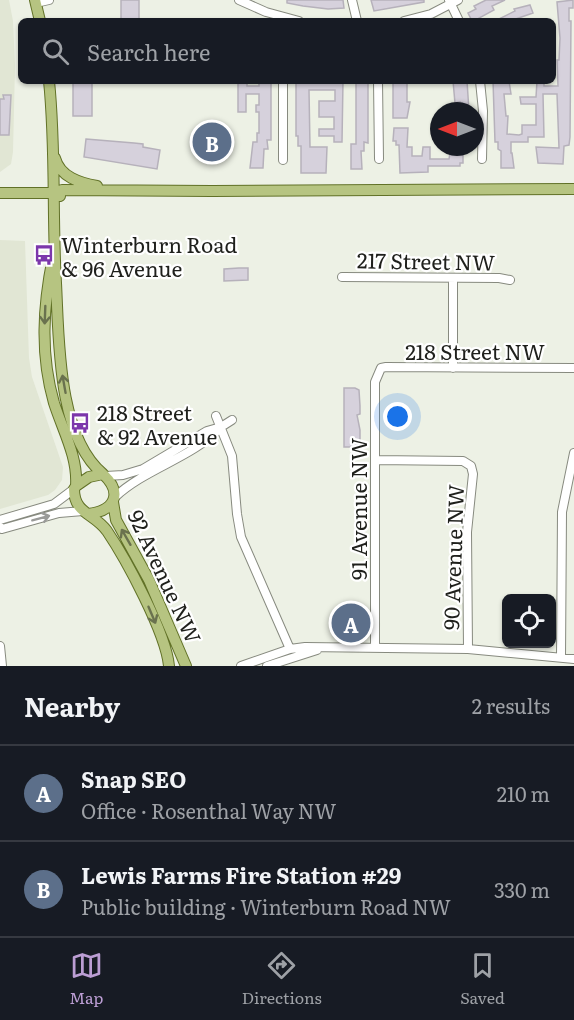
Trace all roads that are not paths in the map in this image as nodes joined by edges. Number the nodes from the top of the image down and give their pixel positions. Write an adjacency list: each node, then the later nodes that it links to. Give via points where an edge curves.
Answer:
1 (49, 0): 5 (street)
2 (239, 0): 7 (street)
3 (352, 0): 8 (street)
4 (453, 1): 9 (street); 10 (street)
5 (36, 2): 6 (main road)
6 (39, 18)
7 (280, 18)
8 (356, 18)
9 (416, 18)
10 (458, 18)
11 (49, 84): 15 (main road, 92 Avenue NW)
12 (283, 84): 18 (street)
13 (378, 84): 16 (street)
14 (480, 84): 17 (street)
15 (53, 149): 20 (main road, via 60,169 70,177); 24 (main road, 92 Avenue NW)
16 (379, 159)
17 (482, 159)
18 (283, 160)
19 (574, 189): 22 (main road)
20 (126, 190): 21 (main road); 24 (main road)
21 (204, 191): 22 (main road); 24 (main road, via 155,197 64,197)
22 (468, 191): 25 (main road)
23 (0, 193): 24 (main road)
24 (54, 193): 26 (main road, 92 Avenue NW)
25 (574, 196)
26 (53, 257): 38 (main road, 92 Avenue NW, one-way to 26, via 85,454 64,388); 39 (main road, 92 Avenue NW, one-way to 39, via 46,294 46,361 54,402 76,466)
27 (342, 277): 28 (street, 217 Street NW)
28 (453, 278): 29 (street, 217 Street NW); 30 (street)
29 (510, 280)
30 (453, 368): 31 (street, 218 Street NW); 32 (street, 218 Street NW, via 386,367)
31 (574, 369)
32 (378, 372): 37 (street, 91 Avenue NW)
33 (216, 416): 35 (street)
34 (232, 420): 35 (street)
35 (221, 427): 38 (street, via 143,468 123,475); 40 (street); 47 (street, via 232,456 242,537)
36 (574, 453): 49 (street, via 562,512)
37 (375, 460): 45 (street, 91 Avenue NW); 48 (street, 90 Avenue NW, via 463,461 471,466)
38 (105, 475): 39 (main road, via 89,477); 40 (main road, 92 Avenue NW, via 113,485)
39 (75, 488): 41 (main road, 92 Avenue NW, via 75,502); 42 (street, via 54,504)
40 (114, 500): 41 (main road, 92 Avenue NW, via 102,510); 53 (main road, 92 Avenue NW, one-way to 40, via 149,580 116,520)
41 (86, 512): 43 (street, one-way to 41, via 65,512); 52 (main road, 92 Avenue NW, one-way to 52, via 105,528 128,566 152,615)
42 (0, 520)
43 (0, 527)
44 (0, 646): 51 (street)
45 (375, 646): 46 (street); 48 (street)
46 (329, 647): 47 (street); 55 (street)
47 (290, 649): 54 (street)
48 (468, 649): 49 (street)
49 (561, 657): 50 (street)
50 (574, 659)
51 (2, 666)
52 (169, 666)
53 (186, 666)
54 (241, 666)
55 (267, 666)

